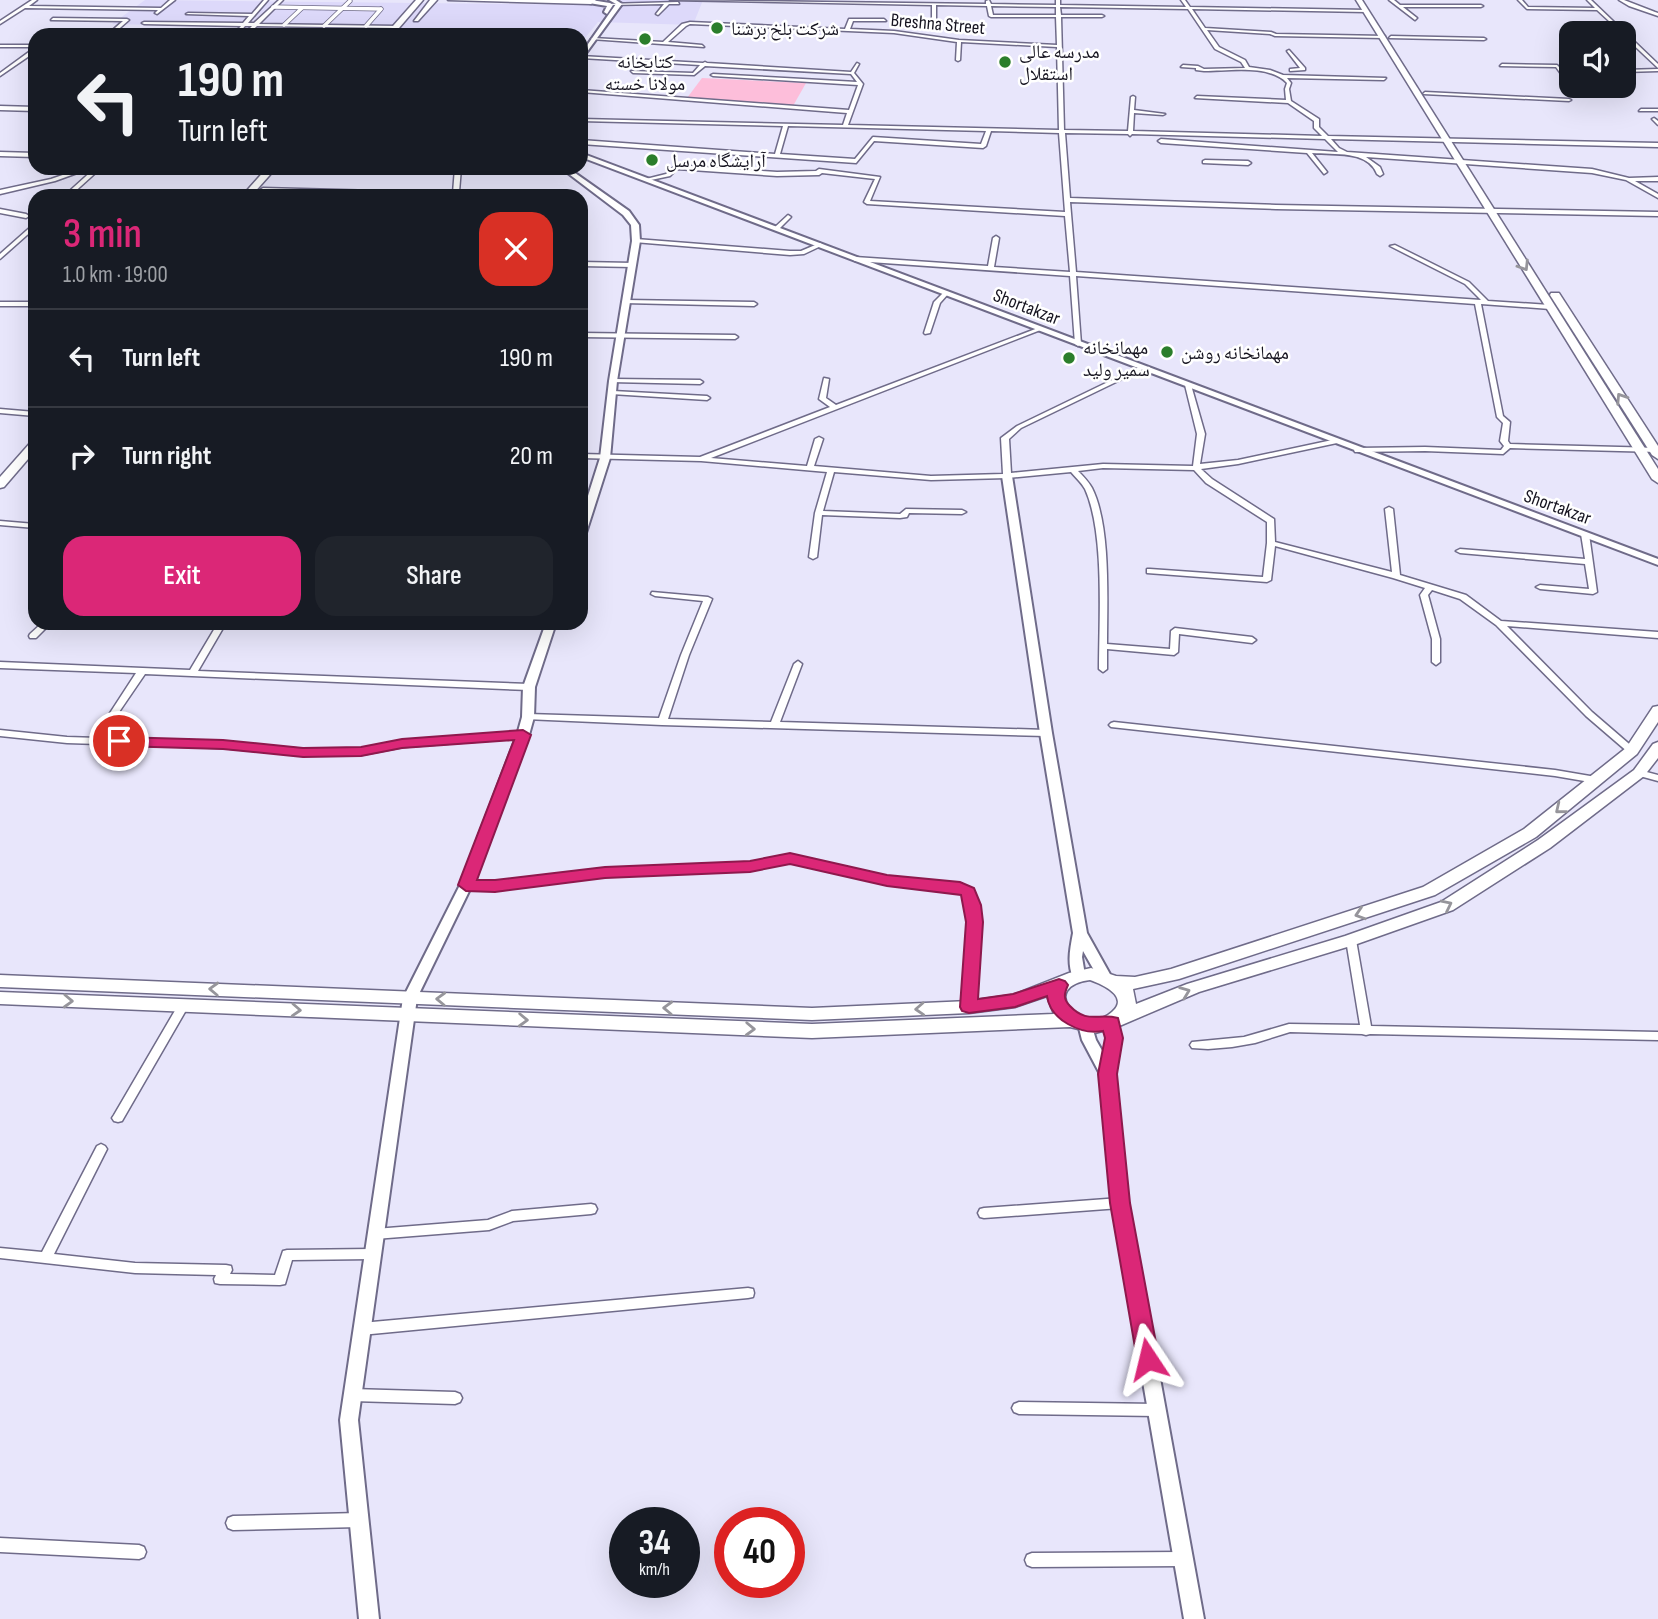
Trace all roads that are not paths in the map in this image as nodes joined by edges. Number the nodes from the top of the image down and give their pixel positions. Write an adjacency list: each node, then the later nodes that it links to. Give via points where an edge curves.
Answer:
1 (35, 0): 28 (street)
2 (173, 0): 32 (street)
3 (266, 0): 38 (street)
4 (281, 0): 29 (street)
5 (421, 0): 54 (main road)
6 (434, 0): 58 (main road)
7 (450, 0): 16 (main road)
8 (1026, 0): 24 (street, via 988,0)
9 (1183, 0): 34 (street)
10 (1359, 0): 25 (main road)
11 (1391, 0): 26 (street)
12 (1520, 0): 35 (street, via 1527,8)
13 (1589, 0): 35 (street)
14 (1621, 0): 39 (street)
15 (350, 1): 33 (street)
16 (574, 1): 17 (main road)
17 (592, 1): 19 (street)
18 (706, 1): 20 (street); 21 (street)
19 (612, 2): 20 (street); 61 (street); 63 (street)
20 (670, 2): 37 (street)
21 (832, 2): 23 (street)
22 (1058, 4): 24 (street); 34 (street); 41 (street)
23 (934, 5): 24 (street); 48 (street)
24 (988, 6): 41 (street, via 992,16)
25 (1366, 6): 34 (street); 62 (main road)
26 (1399, 6): 27 (street); 43 (street)
27 (1481, 6)
28 (24, 7): 31 (street); 47 (street)
29 (273, 7): 30 (street); 50 (street)
30 (302, 8): 33 (street); 51 (street)
31 (141, 9): 32 (street); 44 (street)
32 (161, 9): 49 (street, via 144,23)
33 (342, 9): 52 (street); 53 (street, via 381,9)
34 (1187, 9): 59 (street)
35 (1599, 9): 46 (street)
36 (188, 14): 38 (street)
37 (659, 14)
38 (254, 15): 49 (street)
39 (1658, 15)
40 (1102, 16): 41 (street)
41 (1059, 17): 70 (street)
42 (53, 19): 44 (street)
43 (1415, 19)
44 (127, 20): 55 (street)
45 (884, 20): 60 (street, via 851,20)
46 (1612, 21)
47 (0, 23)
48 (934, 23)
49 (247, 24): 50 (street); 56 (street)
50 (257, 24): 51 (street); 57 (street)
51 (284, 25): 52 (street)
52 (324, 26): 53 (street)
53 (366, 26): 54 (street)
54 (397, 27)
55 (117, 28)
56 (243, 28)
57 (253, 28)
58 (410, 28)
59 (1205, 29): 62 (street); 82 (street, via 1217,48)
60 (847, 30): 65 (street, Breshna Street); 66 (street, Breshna Street, via 687,24)
61 (588, 37)
62 (1387, 37): 64 (street); 94 (main road); 115 (main road)
63 (593, 39): 66 (street); 71 (street)
64 (1484, 39)
65 (959, 41): 70 (street, Breshna Street); 76 (street)
66 (665, 43): 69 (street)
67 (1636, 45): 81 (street)
68 (0, 46): 72 (street)
69 (702, 46)
70 (1060, 46): 112 (street)
71 (588, 47)
72 (28, 48)
73 (1289, 51): 84 (street, via 1303,70)
74 (28, 53): 88 (street)
75 (588, 58): 77 (street)
76 (958, 60)
77 (705, 64): 86 (street, via 694,74); 87 (street)
78 (858, 64): 87 (street)
79 (1502, 65): 83 (street)
80 (1183, 66): 82 (street)
81 (1658, 68): 85 (street)
82 (1250, 69): 84 (street)
83 (1559, 69)
84 (1271, 70): 90 (street)
85 (1636, 70)
86 (633, 72)
87 (852, 73): 92 (street)
88 (0, 75)
89 (713, 75): 92 (street)
90 (1283, 76): 91 (street); 98 (street, via 1289,83)
91 (1384, 79)
92 (861, 84): 104 (street)
93 (588, 93): 104 (street)
94 (1424, 93): 97 (street); 115 (main road)
95 (1133, 97): 103 (street)
96 (1197, 97): 98 (street)
97 (1569, 100)
98 (1289, 102): 114 (street, via 1317,120 1316,128)
99 (0, 108): 100 (main road)
100 (28, 109)
101 (1640, 110): 102 (street)
102 (1658, 110)
103 (1132, 111): 105 (street); 113 (street)
104 (851, 114): 110 (street)
105 (1163, 114)
106 (0, 115): 107 (main road)
107 (28, 116)
108 (588, 120): 109 (street)
109 (786, 125): 110 (street); 123 (street)
110 (845, 127): 111 (street)
111 (988, 131): 112 (street); 123 (street, via 983,146 873,139 858,160)
112 (1062, 132): 113 (street); 145 (street)
113 (1133, 134): 114 (street); 118 (street, via 1136,139)
114 (1328, 138): 115 (street); 122 (street)
115 (1450, 140): 117 (street); 128 (main road)
116 (588, 142): 123 (street)
117 (1658, 145)
118 (1260, 149): 119 (street); 127 (street)
119 (1309, 152): 122 (street); 130 (street)
120 (0, 154): 121 (street)
121 (28, 155)
122 (1347, 155): 124 (street)
123 (777, 156)
124 (1362, 156): 128 (street); 131 (street)
125 (588, 158): 139 (street, Shortakzar)
126 (1205, 162): 127 (street)
127 (1248, 163): 129 (street)
128 (1464, 164): 137 (street, via 1580,169); 146 (main road); 147 (main road)
129 (1242, 171)
130 (1324, 172)
131 (1380, 174)
132 (68, 175): 143 (street)
133 (90, 175): 140 (street)
134 (266, 175): 141 (main road)
135 (276, 175): 142 (main road)
136 (574, 175): 156 (street, via 626,213 635,225)
137 (1628, 178): 138 (street); 144 (street)
138 (1658, 179)
139 (648, 180): 149 (street, via 667,175 676,166 777,174 849,173 878,178 867,202); 153 (street, Shortakzar)
140 (76, 189)
141 (252, 189)
142 (264, 189)
143 (0, 192)
144 (1658, 195)
145 (1068, 200): 146 (street); 149 (street)
146 (1489, 210): 147 (street); 171 (main road, one-way to 171)
147 (1500, 210): 150 (street); 195 (main road, one-way to 147)
148 (0, 211): 151 (street)
149 (1068, 214): 164 (street)
150 (1658, 214)
151 (26, 216)
152 (788, 216): 153 (street)
153 (776, 229): 157 (street, Shortakzar)
154 (28, 233): 159 (street)
155 (996, 238): 163 (street)
156 (636, 241): 157 (street, via 790,253); 162 (street)
157 (820, 245): 160 (street, Shortakzar)
158 (1393, 246): 167 (street, via 1467,283)
159 (0, 257)
160 (855, 259): 163 (street); 165 (street, Shortakzar)
161 (588, 264): 162 (street)
162 (633, 265): 166 (street)
163 (991, 267): 164 (street)
164 (1073, 274): 167 (street); 177 (street)
165 (945, 293): 172 (street, Shortakzar); 173 (street)
166 (626, 302): 170 (street); 175 (street)
167 (1483, 303): 171 (street); 191 (street, via 1488,359 1500,416 1507,422 1504,441)
168 (0, 304): 169 (street)
169 (28, 304)
170 (754, 304)
171 (1550, 307): 192 (main road)
172 (1040, 329): 177 (street, Shortakzar); 185 (street)
173 (927, 333)
174 (588, 335): 175 (street)
175 (621, 335): 176 (street); 180 (street)
176 (735, 337)
177 (1078, 344): 178 (street, Shortakzar)
178 (1141, 368): 182 (street, Shortakzar); 204 (street, via 1004,438)
179 (826, 379): 185 (street, via 822,399)
180 (614, 381): 181 (street); 183 (street)
181 (700, 382)
182 (1188, 385): 190 (street, Shortakzar); 200 (street, via 1201,434)
183 (612, 393): 184 (street); 197 (street)
184 (707, 398)
185 (835, 407): 198 (street)
186 (0, 411): 187 (street)
187 (28, 413)
188 (28, 439): 201 (main road)
189 (819, 439): 199 (street)
190 (1334, 441): 193 (street, Shortakzar); 200 (street)
191 (1508, 446): 192 (street); 193 (street, via 1503,452)
192 (1639, 449): 195 (street); 205 (main road)
193 (1358, 450): 213 (street, Shortakzar)
194 (28, 452): 206 (main road)
195 (1657, 452)
196 (588, 457): 197 (street)
197 (605, 458): 198 (street); 208 (street)
198 (701, 458): 199 (street)
199 (810, 468): 202 (street)
200 (1196, 468): 203 (street, via 1103,466); 214 (street, via 1271,521)
201 (0, 470)
202 (831, 471): 204 (street, via 931,478); 210 (street)
203 (1074, 471): 204 (street); 231 (street, via 1087,486 1096,519)
204 (1007, 476): 246 (street)
205 (1658, 479)
206 (0, 484)
207 (1389, 509): 220 (street)
208 (588, 511)
209 (961, 512): 210 (street, via 906,511 900,516)
210 (819, 513): 216 (street)
211 (0, 523): 212 (street)
212 (28, 524)
213 (1584, 534): 217 (street, Shortakzar); 218 (street)
214 (1271, 543): 219 (street, via 1267,580); 220 (street)
215 (1460, 551): 218 (street)
216 (813, 557)
217 (1658, 561)
218 (1589, 562): 222 (street, via 1593,592)
219 (1150, 571)
220 (1396, 576): 221 (street)
221 (1431, 586): 224 (street, via 1463,597); 232 (street, via 1424,595 1436,639)
222 (1540, 587)
223 (655, 594): 242 (street, via 708,599)
224 (1499, 623): 228 (street); 249 (street)
225 (39, 630): 229 (street)
226 (218, 630): 237 (street)
227 (549, 630): 238 (street)
228 (1658, 635)
229 (33, 636)
230 (1252, 639): 231 (street, via 1175,631 1174,652)
231 (1103, 646): 235 (street)
232 (1436, 662)
233 (798, 664): 243 (street)
234 (0, 665): 236 (street)
235 (1103, 669)
236 (143, 670): 237 (street); 240 (street)
237 (192, 672): 238 (street)
238 (529, 687): 241 (street)
239 (1658, 710): 249 (main road)
240 (114, 713)
241 (528, 718): 242 (street); 247 (street)
242 (662, 722): 243 (street)
243 (774, 725): 246 (street)
244 (1114, 725): 252 (street)
245 (0, 733): 247 (street, via 303,752 361,752 402,744)
246 (1046, 733): 254 (street)
247 (523, 735): 253 (street)
248 (1658, 747): 250 (main road)
249 (1632, 751): 252 (main road)
250 (1639, 773): 251 (street); 255 (main road, one-way to 250, via 1447,906 1545,844)
251 (1658, 778)
252 (1597, 780): 257 (main road, one-way to 257, via 1530,833 1429,891 1173,975 1135,982)
253 (466, 885): 262 (street); 263 (street, via 750,866 790,859 887,881 960,888 968,892 973,905)
254 (1080, 933): 256 (street, via 1075,957); 257 (street)
255 (1351, 940): 264 (main road, one-way to 255, via 1193,988); 266 (street)
256 (1078, 975): 257 (main road); 259 (main road)
257 (1110, 979): 264 (main road, via 1128,999 1127,1009)
258 (0, 981): 262 (main road, one-way to 258)
259 (1059, 985): 263 (main road, via 1015,1000); 265 (main road, via 1057,1003)
260 (0, 998): 261 (main road, one-way to 261)
261 (184, 1005): 262 (main road, one-way to 262); 270 (street)
262 (409, 1006): 263 (main road, one-way to 262, via 812,1014); 265 (main road, one-way to 265, via 812,1031); 275 (street)
263 (969, 1007)
264 (1116, 1020): 265 (main road); 269 (street)
265 (1078, 1022): 269 (street)
266 (1366, 1031): 267 (street); 268 (street, via 1289,1028 1256,1041)
267 (1658, 1036)
268 (1196, 1045)
269 (1107, 1074): 272 (street)
270 (118, 1118)
271 (101, 1149): 278 (street)
272 (1120, 1203): 274 (street); 284 (street)
273 (591, 1209): 275 (street, via 512,1216 489,1226)
274 (984, 1213)
275 (375, 1234): 277 (street)
276 (0, 1254): 278 (street)
277 (372, 1254): 278 (street, via 287,1255 280,1280 220,1279 226,1270 135,1268); 280 (street)
278 (45, 1259)
279 (748, 1293): 280 (street)
280 (361, 1329): 281 (street)
281 (352, 1395): 282 (street); 285 (street, via 349,1420)
282 (455, 1398)
283 (1019, 1408): 284 (street)
284 (1157, 1410): 289 (street)
285 (359, 1520): 286 (street); 291 (street)
286 (233, 1523)
287 (0, 1545): 288 (street)
288 (139, 1552)
289 (1183, 1559): 290 (street); 292 (street)
290 (1032, 1560)
291 (369, 1619)
292 (1194, 1619)

